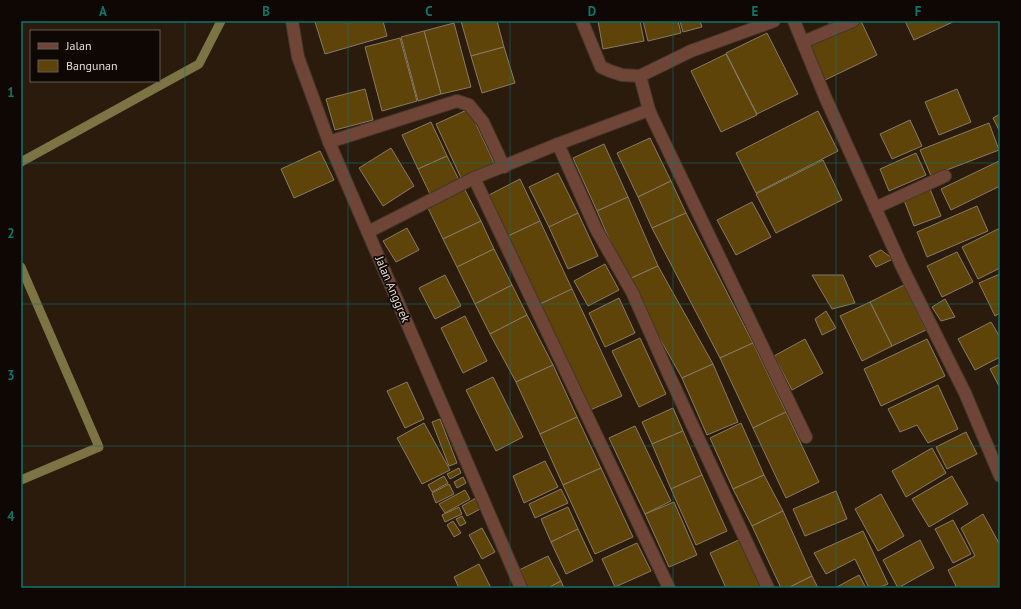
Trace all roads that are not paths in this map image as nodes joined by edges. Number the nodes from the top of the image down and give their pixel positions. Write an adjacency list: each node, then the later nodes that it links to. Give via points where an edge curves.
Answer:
1 (292, 21): 9 (street, Jalan Anggrek, via 298,57)
2 (582, 21): 7 (street, via 601,66 622,75)
3 (774, 21): 7 (street, via 691,51)
4 (794, 21): 6 (street)
5 (853, 21): 6 (street)
6 (802, 42): 14 (street)
7 (640, 76): 8 (street)
8 (649, 110): 10 (street); 16 (street)
9 (329, 142): 11 (street, via 457,101 470,104 483,122); 15 (street, Jalan Anggrek)
10 (558, 144): 11 (street); 20 (street, via 596,229 632,292)
11 (504, 166): 13 (street)
12 (945, 176): 14 (street)
13 (474, 178): 15 (street); 19 (street)
14 (875, 208): 17 (street, via 965,393)
15 (368, 232): 18 (street, Jalan Anggrek)
16 (806, 437)
17 (1000, 476)
18 (521, 588)
19 (669, 588)
20 (768, 588)

